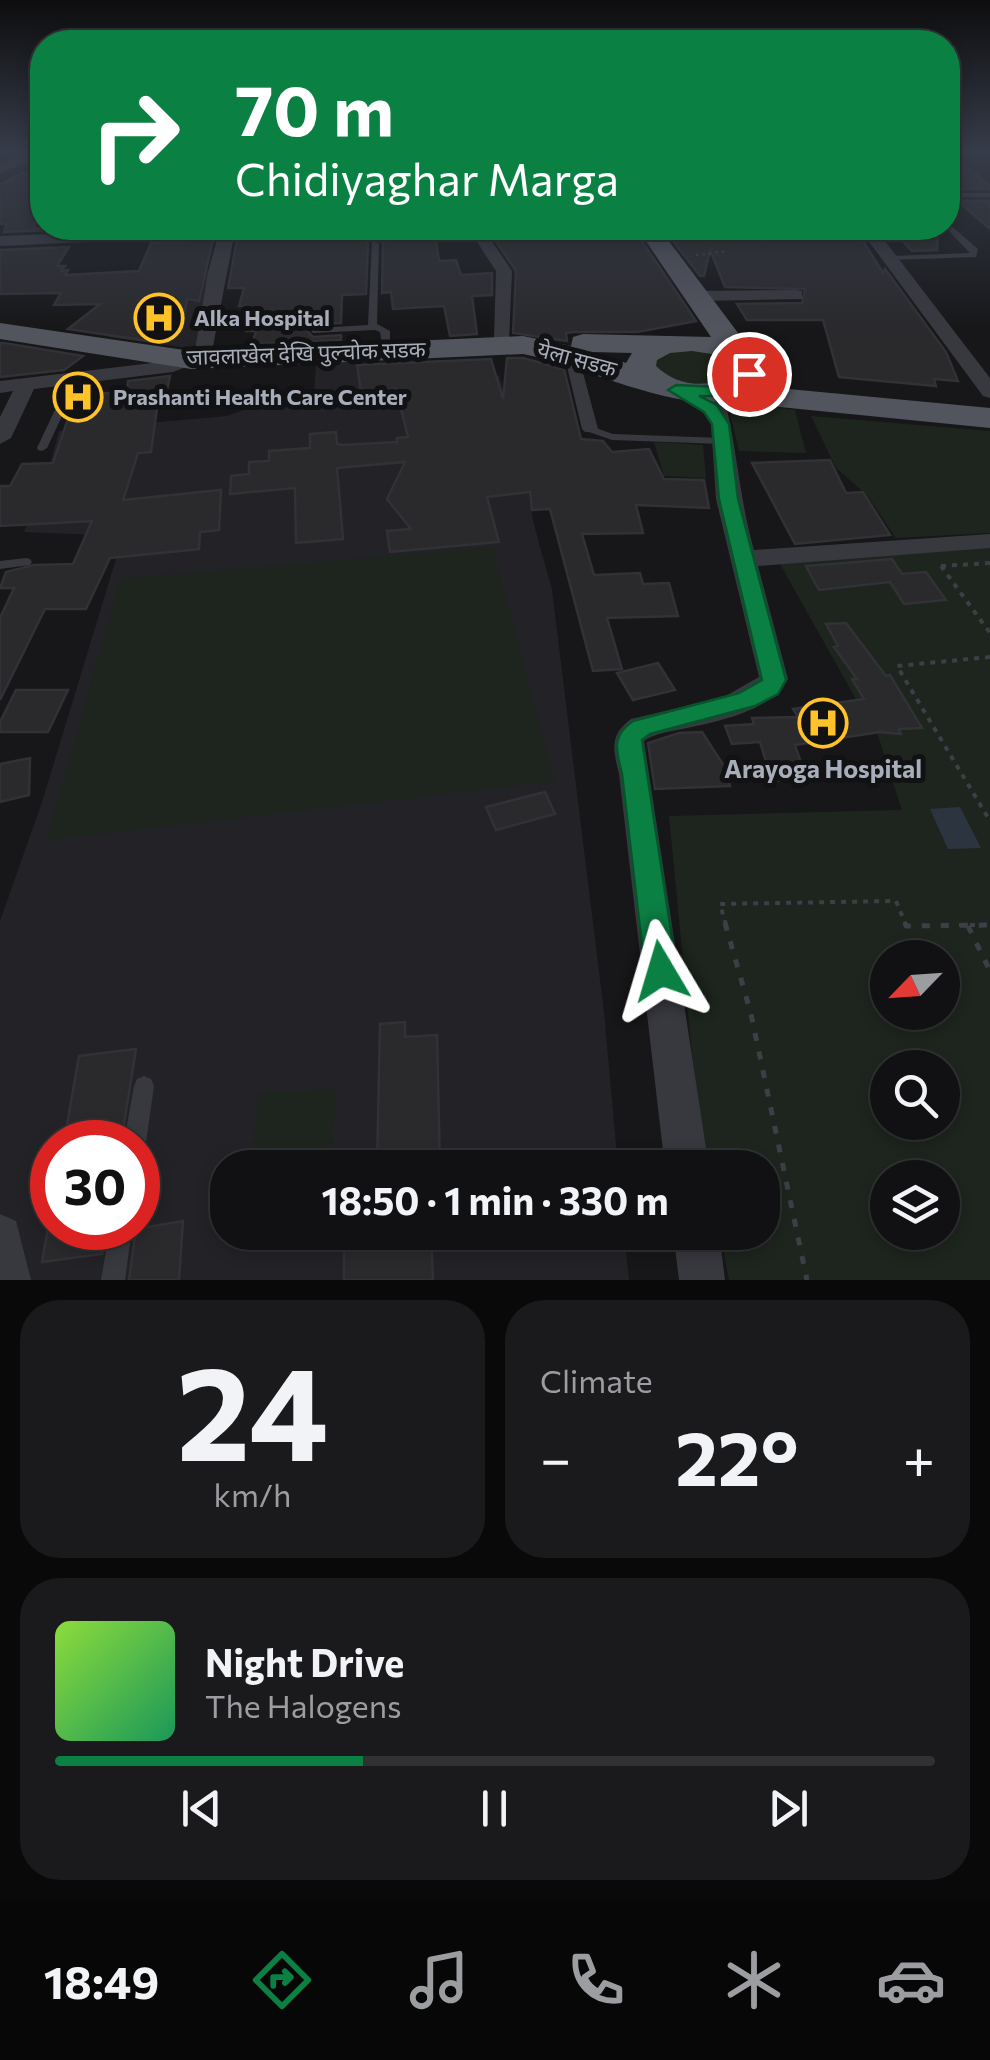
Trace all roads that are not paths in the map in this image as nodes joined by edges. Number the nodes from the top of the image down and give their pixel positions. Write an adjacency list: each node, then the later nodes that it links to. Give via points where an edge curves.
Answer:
1 (960, 237): 9 (lane, via 974,255)
2 (30, 239): 8 (street)
3 (225, 240): 18 (street)
4 (375, 240): 14 (lane, via 372,325)
5 (484, 240): 15 (street, via 504,272)
6 (657, 240): 11 (main road)
7 (876, 240): 9 (street)
8 (0, 241)
9 (890, 258): 25 (street)
10 (796, 295): 11 (street)
11 (700, 302): 16 (main road, via 698,327); 19 (main road)
12 (0, 327): 18 (main road, जावलाखेल देखि पुल्चोक सडक)
13 (316, 331): 14 (lane)
14 (380, 335): 15 (main road); 18 (main road)
15 (499, 341): 16 (main road); 17 (main road, येला सडक); 18 (main road, जावलाखेल देखि पुल्चोक सडक)
16 (668, 344): 19 (main road, via 711,344); 23 (main road, via 641,362)
17 (571, 354): 23 (main road, येला सडक); 28 (street)
18 (197, 357): 20 (street)
19 (744, 361): 24 (main road, via 744,381); 26 (main road, via 779,390)
20 (75, 378): 21 (street); 31 (lane)
21 (27, 384): 22 (street); 30 (street)
22 (0, 387)
23 (667, 387): 24 (main road, येला सडक); 29 (street, via 711,409)
24 (717, 392): 26 (main road, येला सडक); 29 (street)
25 (990, 392)
26 (802, 399): 27 (main road, येला सडक)
27 (990, 418)
28 (590, 430): 29 (lane, via 612,437)
29 (722, 432): 33 (street, via 728,499)
30 (0, 438)
31 (42, 448)
32 (990, 540): 33 (street, via 934,556)
33 (744, 559): 38 (street, via 772,667 770,688 642,727 628,748)
34 (26, 562): 35 (lane)
35 (0, 565)
36 (144, 1086): 37 (lane)
37 (139, 1120)
38 (685, 1150)
39 (0, 1237): 42 (street)
40 (118, 1250): 43 (lane)
41 (698, 1250): 44 (street)
42 (8, 1280)
43 (113, 1280)
44 (702, 1280)

